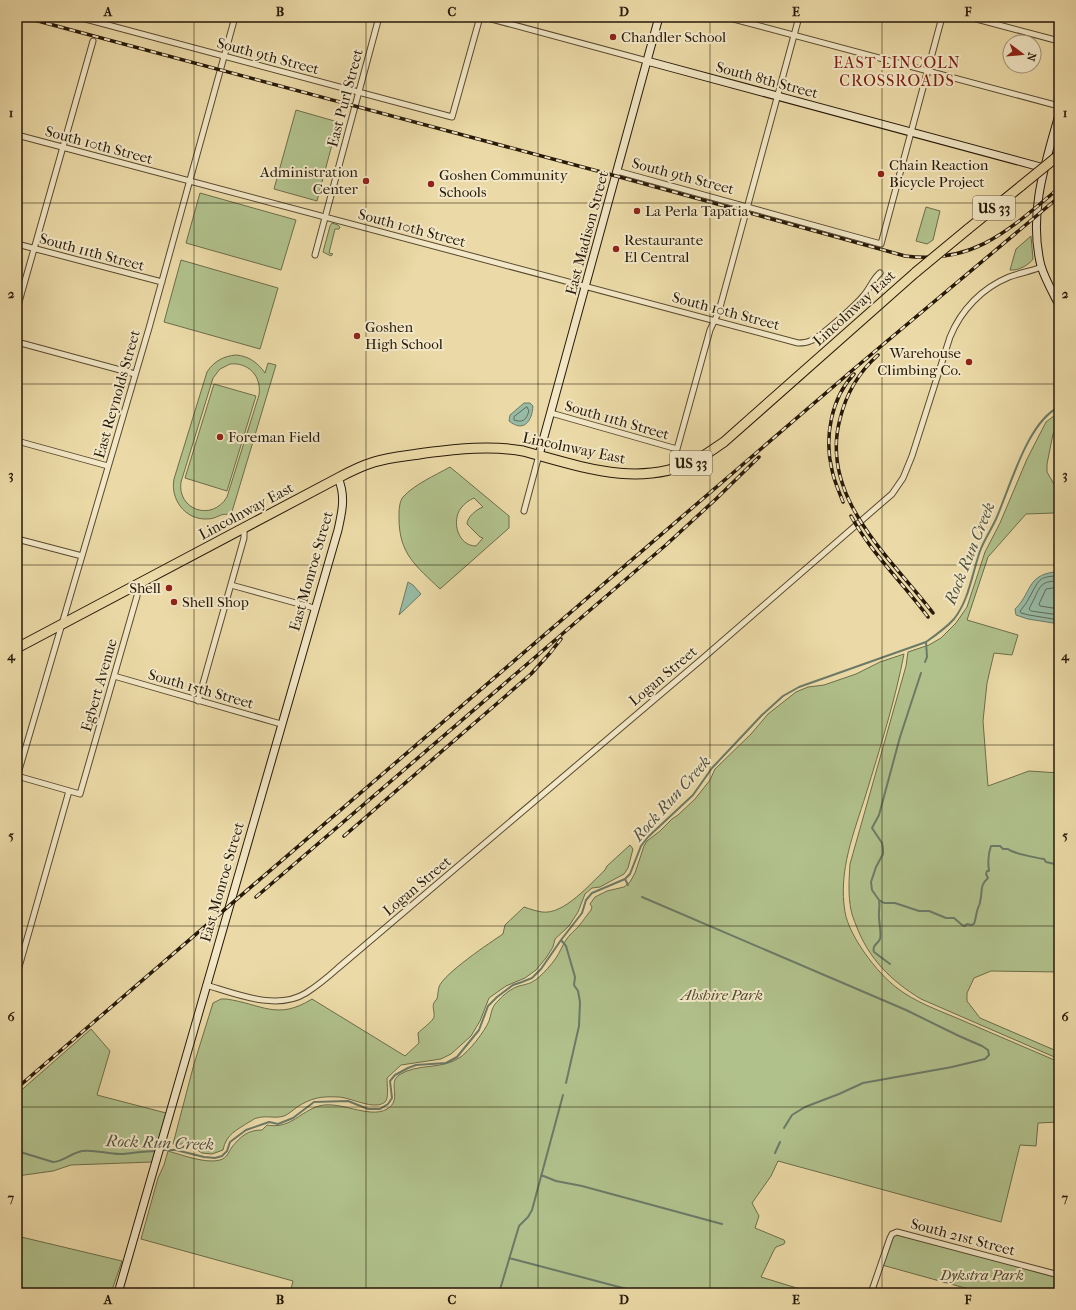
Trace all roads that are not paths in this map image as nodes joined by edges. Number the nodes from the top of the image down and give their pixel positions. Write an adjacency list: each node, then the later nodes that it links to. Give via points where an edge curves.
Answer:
1 (78, 17): 11 (street, South 9th Street)
2 (235, 17): 15 (street, East Reynolds Street)
3 (379, 17): 18 (street, East Purl Street)
4 (480, 17): 18 (street, South 9th Street, via 452,117)
5 (484, 17): 16 (street, South 8th Street)
6 (659, 17): 16 (main road, East Madison Street)
7 (726, 17): 12 (street)
8 (799, 17): 12 (street)
9 (942, 17): 17 (street)
10 (969, 17): 14 (street)
11 (99, 20): 15 (street, South 9th Street)
12 (794, 35): 17 (street); 19 (street)
13 (93, 41): 24 (street)
14 (1059, 41)
15 (224, 56): 18 (street, South 9th Street); 28 (street, East Reynolds Street)
16 (647, 61): 19 (main road, South 8th Street); 27 (main road, East Madison Street)
17 (928, 71): 20 (street); 22 (street)
18 (359, 92): 30 (street, East Purl Street)
19 (777, 96): 22 (main road, South 8th Street); 29 (street)
20 (1059, 106)
21 (1059, 114): 26 (main road)
22 (912, 132): 26 (main road, South 8th Street); 29 (street, South 9th Street, via 881,244)
23 (17, 135): 24 (street, South 10th Street)
24 (62, 147): 28 (street, South 10th Street); 32 (street)
25 (1059, 155): 45 (highway, Lincolnway East / US 33, bridge, via 916,272 724,442 695,461 663,472 630,475 604,472)
26 (1044, 168): 34 (main road, via 1037,221)
27 (617, 171): 29 (street, South 9th Street); 37 (main road, East Madison Street)
28 (190, 182): 30 (street, South 10th Street); 36 (street, East Reynolds Street)
29 (747, 206): 40 (street)
30 (325, 218): 33 (street, East Purl Street); 37 (street, South 10th Street)
31 (17, 244): 32 (street, South 11th Street)
32 (34, 249): 36 (street, South 11th Street); 39 (street)
33 (315, 255)
34 (1042, 267): 38 (main road); 65 (street, Logan Street, via 1010,277 988,288 965,309 950,337 912,456 903,478 892,494 706,656 305,994 285,1001 269,1001)
35 (880, 273): 40 (street, South 10th Street, via 864,296 810,342 787,341)
36 (162, 282): 42 (street, East Reynolds Street)
37 (586, 286): 40 (street, South 10th Street); 43 (main road, East Madison Street)
38 (1059, 305)
39 (17, 309)
40 (714, 321): 43 (street, South 11th Street, via 677,449)
41 (17, 342): 42 (street)
42 (135, 374): 46 (street, East Reynolds Street)
43 (551, 413): 45 (main road, East Madison Street)
44 (17, 441): 46 (street)
45 (539, 455): 47 (highway, Lincolnway East / US 33, via 501,448 402,456 373,462); 48 (street)
46 (108, 466): 51 (street, East Reynolds Street)
47 (338, 478): 49 (highway, Lincolnway East / US 33); 54 (main road, East Monroe Street, via 343,496 341,514)
48 (524, 512)
49 (244, 529): 52 (highway, Lincolnway East / US 33); 53 (street, via 244,538)
50 (17, 539): 51 (street)
51 (82, 556): 55 (street, East Reynolds Street)
52 (138, 583): 55 (highway, Lincolnway East / US 33); 59 (street, Egbert Avenue, via 137,596)
53 (231, 586): 54 (street); 60 (street)
54 (314, 608): 61 (main road, East Monroe Street)
55 (61, 626): 57 (highway, Lincolnway East / US 33); 62 (street, East Reynolds Street)
56 (17, 640): 57 (street)
57 (26, 644): 58 (highway, Lincolnway East / US 33)
58 (17, 648)
59 (114, 676): 60 (street, South 15th Street); 63 (street, Egbert Avenue, via 80,794)
60 (198, 700): 61 (street, South 15th Street)
61 (281, 724): 65 (main road, East Monroe Street)
62 (17, 776): 63 (street)
63 (70, 791): 64 (street)
64 (17, 974)
65 (206, 985): 67 (main road, East Monroe Street)
66 (1059, 1276): 68 (street, South 21st Street, via 897,1232 892,1234)
67 (118, 1293)
68 (871, 1293)

